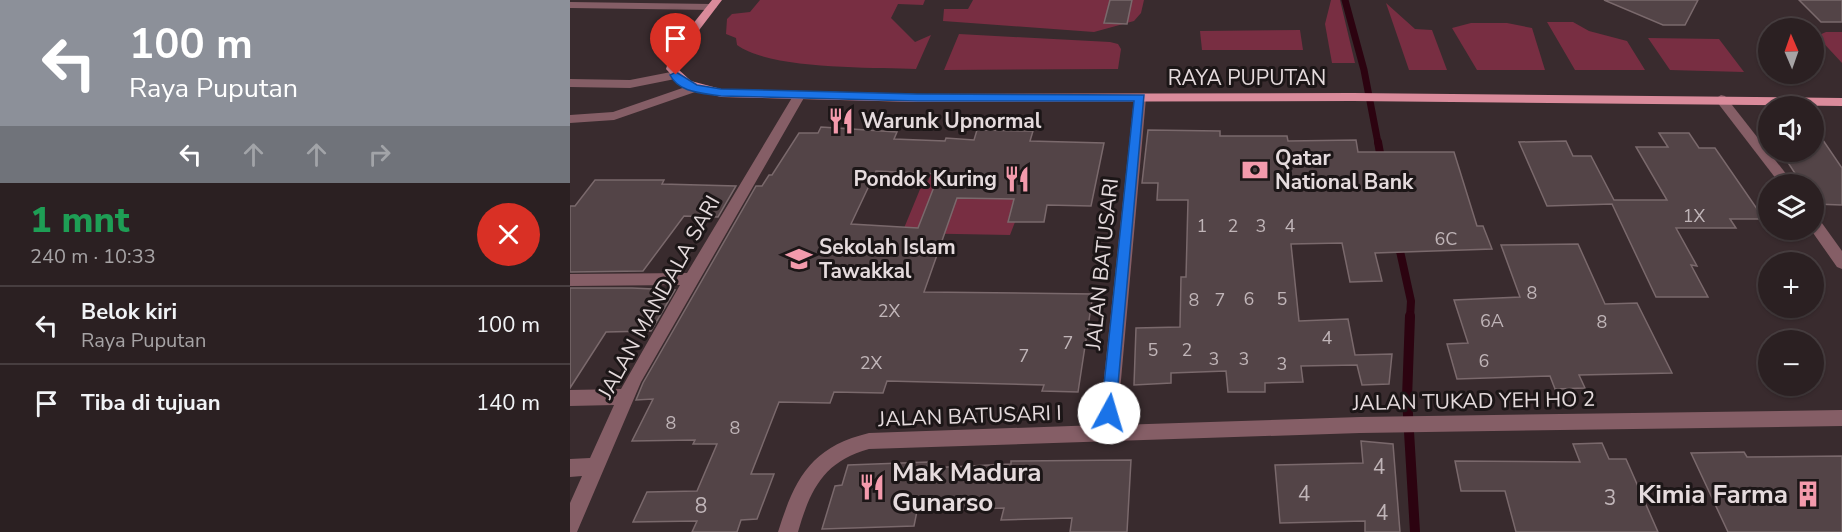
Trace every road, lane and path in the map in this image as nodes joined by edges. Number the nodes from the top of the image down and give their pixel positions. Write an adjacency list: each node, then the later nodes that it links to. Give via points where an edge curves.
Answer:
1 (714, 3): 2 (street); 3 (main road, via 678,50 673,60)
2 (570, 5)
3 (676, 75): 4 (street, via 630,84); 5 (main road, RAYA PUPUTAN)
4 (570, 83)
5 (694, 88): 6 (main road, RAYA PUPUTAN); 10 (street, via 615,116)
6 (799, 96): 7 (main road, RAYA PUPUTAN); 14 (street, JALAN MANDALA SARI)
7 (1140, 98): 8 (main road, RAYA PUPUTAN); 19 (street, JALAN BATUSARI)
8 (1721, 99): 9 (main road, RAYA PUPUTAN); 11 (street)
9 (1842, 102)
10 (570, 119)
11 (1779, 174)
12 (1824, 237): 13 (street)
13 (1842, 263)
14 (691, 279): 15 (street); 16 (street, JALAN MANDALA SARI)
15 (570, 280)
16 (626, 397): 17 (street); 20 (street, JALAN MANDALA SARI)
17 (570, 398)
18 (1842, 418): 19 (street, JALAN TUKAD YEH HO 2, via 1437,423)
19 (1107, 434): 23 (street, JALAN BATUSARI I, via 869,441 836,451 819,465 804,486)
20 (594, 467): 21 (street); 22 (street, JALAN MANDALA SARI)
21 (570, 468)
22 (570, 525)
23 (788, 532)

